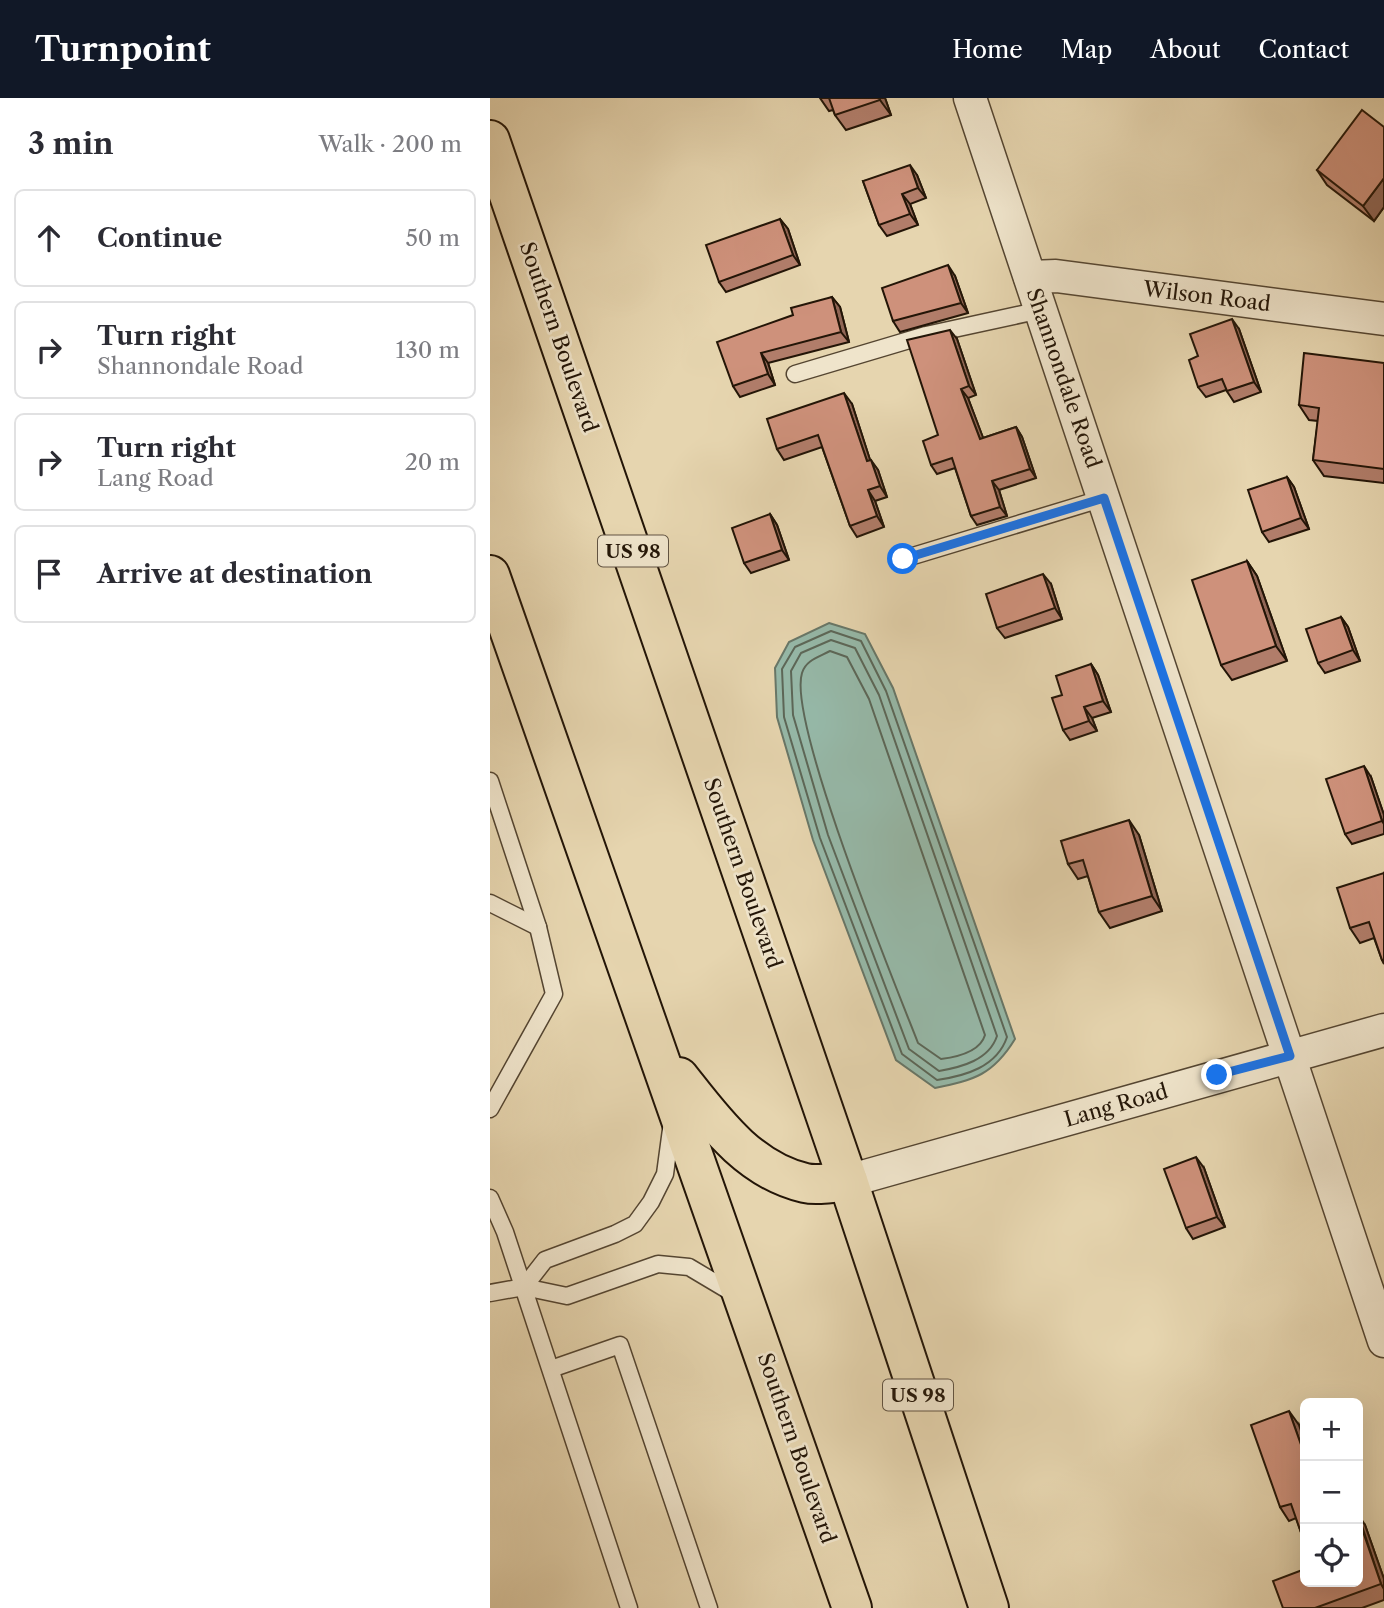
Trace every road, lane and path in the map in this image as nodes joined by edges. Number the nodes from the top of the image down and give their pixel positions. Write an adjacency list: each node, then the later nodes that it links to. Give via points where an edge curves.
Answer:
1 (970, 98): 3 (street, Shannondale Road)
2 (490, 140): 18 (highway, Southern Boulevard / US 98)
3 (1030, 277): 4 (street, Shannondale Road); 5 (street, Wilson Road, via 1056,276)
4 (1041, 310): 6 (lane, via 926,335); 7 (street, Shannondale Road)
5 (1384, 319)
6 (795, 374)
7 (1104, 498): 8 (lane); 15 (street, Shannondale Road)
8 (903, 559)
9 (490, 575): 14 (highway, Southern Boulevard)
10 (490, 781): 12 (lane)
11 (490, 903): 12 (lane)
12 (538, 927): 17 (lane, via 554,994)
13 (1384, 1030): 15 (street, Lang Road)
14 (660, 1054): 16 (highway, Southern Boulevard); 18 (highway, via 726,1136 768,1169 807,1184)
15 (1290, 1056): 18 (street, Lang Road); 23 (street, Shannondale Road)
16 (675, 1097): 20 (lane, via 665,1174 635,1224 545,1260); 22 (highway, Southern Boulevard)
17 (490, 1109)
18 (848, 1181): 28 (highway, Southern Boulevard / US 98)
19 (490, 1198): 20 (lane)
20 (524, 1287): 21 (lane); 22 (lane, via 567,1296 658,1264 674,1264 689,1267); 24 (lane)
21 (490, 1293)
22 (747, 1302): 27 (highway, Southern Boulevard)
23 (1384, 1340)
24 (551, 1369): 25 (lane); 26 (lane, via 620,1345)
25 (629, 1608)
26 (709, 1608)
27 (852, 1608)
28 (989, 1608)

